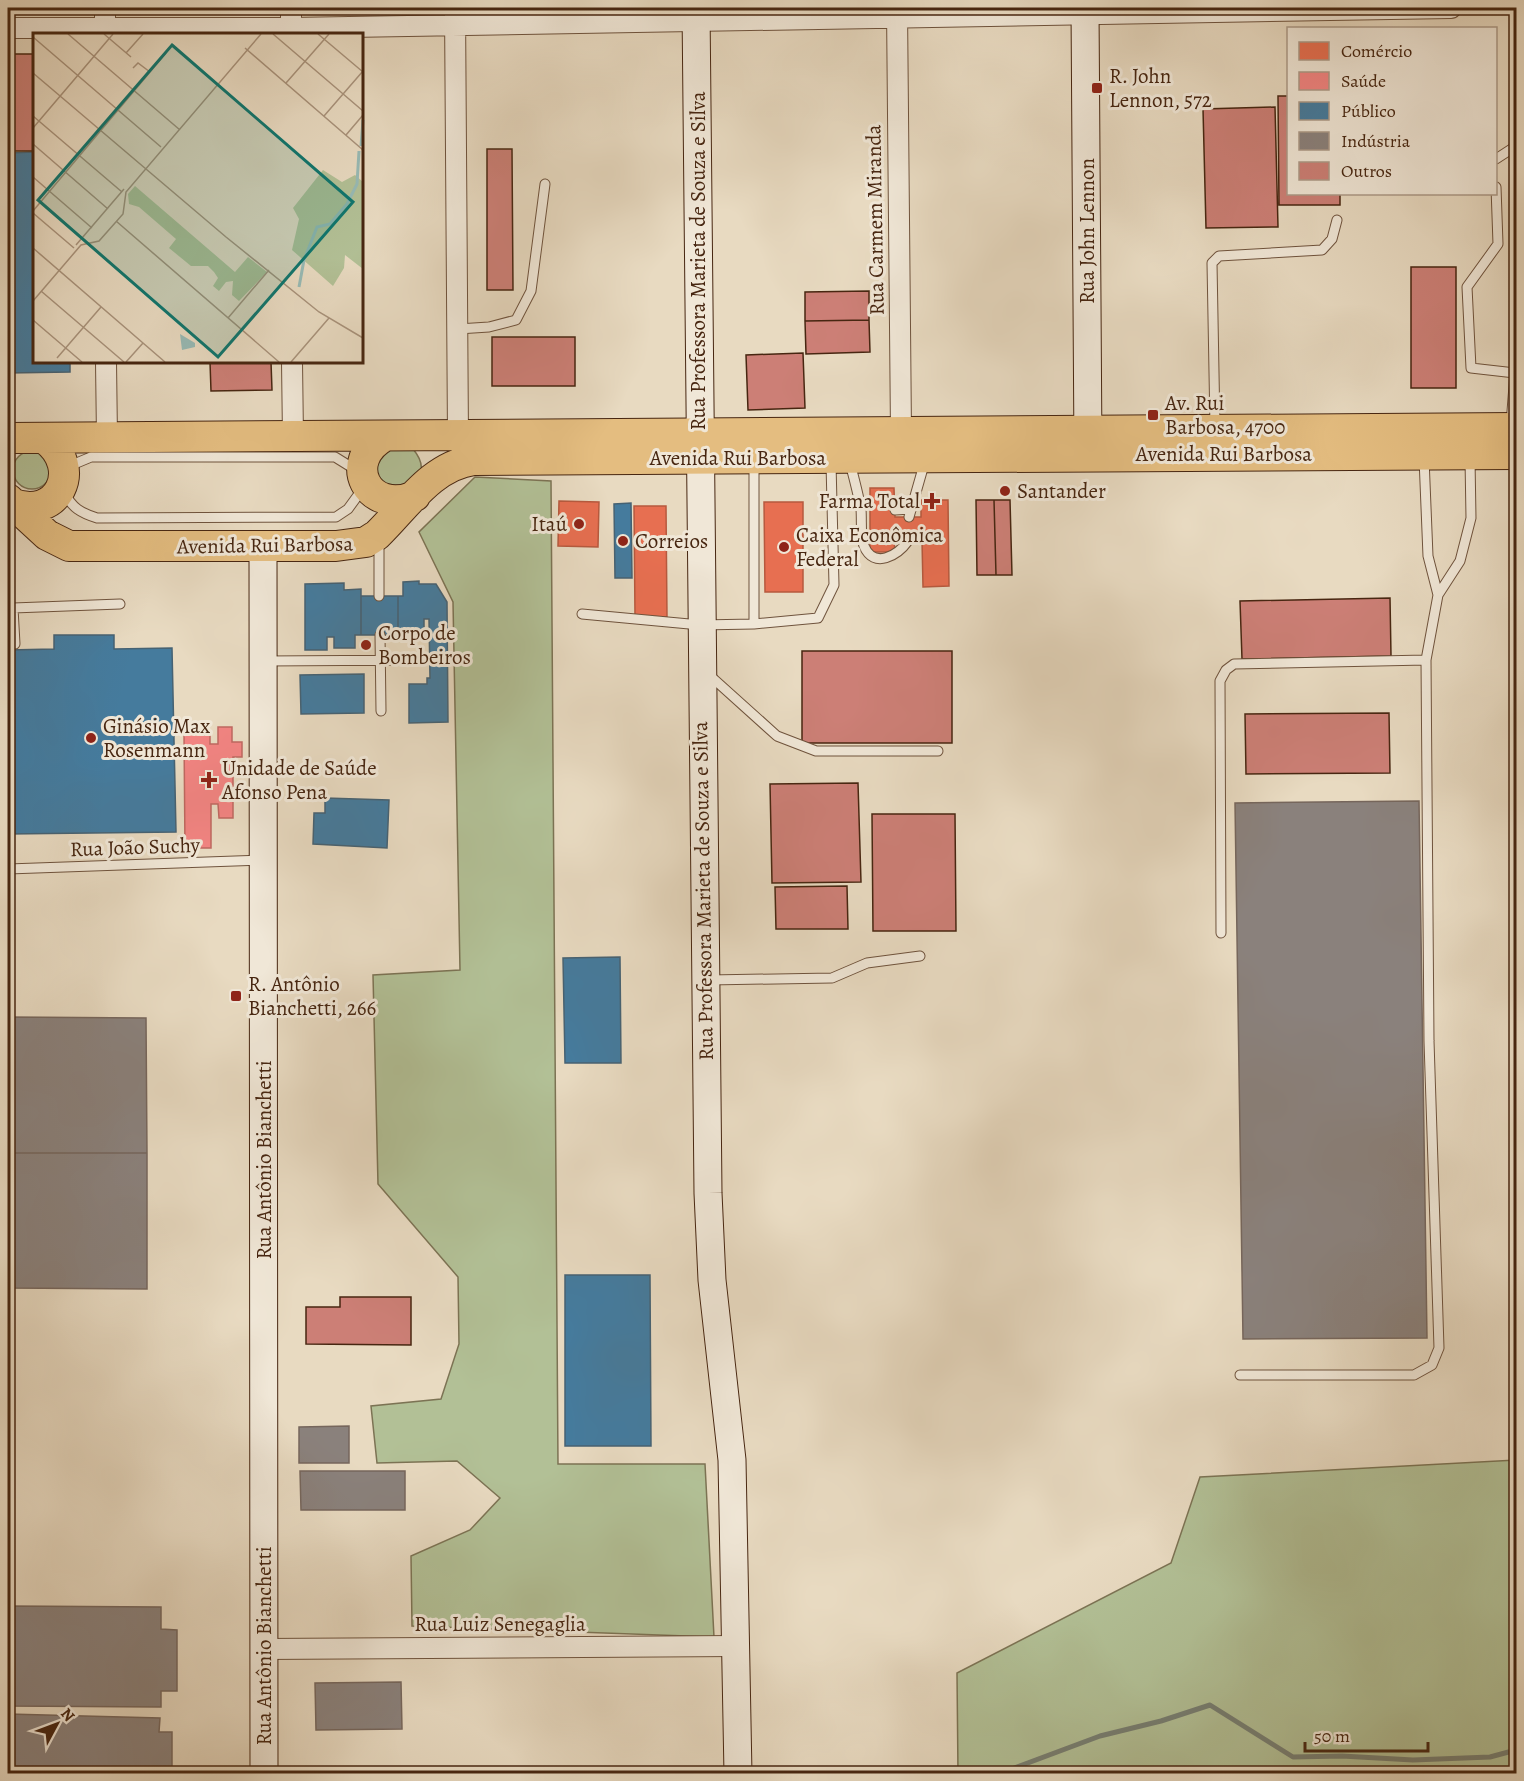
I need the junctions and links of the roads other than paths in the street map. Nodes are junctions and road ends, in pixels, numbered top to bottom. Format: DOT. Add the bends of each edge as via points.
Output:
graph roads {
  1 [pos="105,8"];
  2 [pos="291,8"];
  3 [pos="1451,8"];
  4 [pos="1265,9"];
  5 [pos="1085,11"];
  6 [pos="897,12"];
  7 [pos="696,14"];
  8 [pos="455,16"];
  9 [pos="8,28"];
  10 [pos="105,31"];
  11 [pos="291,31"];
  12 [pos="1516,146"];
  13 [pos="1497,158"];
  14 [pos="545,184"];
  15 [pos="1496,195"];
  16 [pos="1337,219"];
  17 [pos="458,329"];
  18 [pos="106,363"];
  19 [pos="292,363"];
  20 [pos="1516,374"];
  21 [pos="1215,430"];
  22 [pos="901,432"];
  23 [pos="393,436"];
  24 [pos="1515,436"];
  25 [pos="293,437"];
  26 [pos="458,437"];
  27 [pos="107,438"];
  28 [pos="19,439"];
  29 [pos="1088,443"];
  30 [pos="699,445"];
  31 [pos="1424,454"];
  32 [pos="1470,454"];
  33 [pos="753,457"];
  34 [pos="840,457"];
  35 [pos="926,457"];
  36 [pos="63,478"];
  37 [pos="364,480"];
  38 [pos="421,490"];
  39 [pos="9,501"];
  40 [pos="895,510"];
  41 [pos="378,534"];
  42 [pos="908,541"];
  43 [pos="263,546"];
  44 [pos="1438,595"];
  45 [pos="379,596"];
  46 [pos="120,604"];
  47 [pos="582,614"];
  48 [pos="754,624"];
  49 [pos="700,625"];
  50 [pos="380,635"];
  51 [pos="8,644"];
  52 [pos="380,660"];
  53 [pos="424,660"];
  54 [pos="1426,660"];
  55 [pos="263,662"];
  56 [pos="701,668"];
  57 [pos="381,711"];
  58 [pos="938,751"];
  59 [pos="264,860"];
  60 [pos="8,869"];
  61 [pos="1221,933"];
  62 [pos="920,956"];
  63 [pos="704,981"];
  64 [pos="1240,1375"];
  65 [pos="735,1646"];
  66 [pos="264,1649"];
  67 [pos="264,1773"];
  68 [pos="738,1773"];
  1 -- 10 [label="street"];
  2 -- 11 [label="street"];
  3 -- 4 [label="street"];
  4 -- 5 [label="street"];
  5 -- 6 [label="street"];
  5 -- 29 [label="street, Rua John Lennon"];
  6 -- 7 [label="street"];
  6 -- 22 [label="street, Rua Carmem Miranda"];
  7 -- 8 [label="street"];
  7 -- 30 [label="street, Rua Professora Marieta de Souza e Silva"];
  8 -- 11 [label="street"];
  8 -- 17 [label="street"];
  9 -- 10 [label="street"];
  10 -- 11 [label="street"];
  12 -- 13 [label="lane"];
  14 -- 17 [label="lane" via="531,291 516,320"];
  15 -- 20 [label="lane" via="1498,244 1467,287 1471,368"];
  16 -- 21 [label="lane" via="1332,239 1322,250 1219,256 1212,262"];
  17 -- 26 [label="street"];
  18 -- 27 [label="street"];
  19 -- 25 [label="street"];
  20 -- 24 [label="lane"];
  21 -- 24 [label="main road, Avenida Rui Barbosa"];
  21 -- 29 [label="main road, Avenida Rui Barbosa"];
  22 -- 29 [label="main road, Avenida Rui Barbosa"];
  22 -- 30 [label="main road, Avenida Rui Barbosa"];
  23 -- 25 [label="main road, Avenida Rui Barbosa"];
  23 -- 26 [label="main road, Avenida Rui Barbosa"];
  23 -- 37 [label="main road" via="374,442 366,452 362,464"];
  23 -- 38 [label="main road" via="416,442 426,454 429,468"];
  24 -- 32 [label="main road, Avenida Rui Barbosa"];
  25 -- 27 [label="main road, Avenida Rui Barbosa"];
  26 -- 30 [label="main road, Avenida Rui Barbosa"];
  27 -- 28 [label="main road, Avenida Rui Barbosa"];
  28 -- 36 [label="main road" via="62,456"];
  29 -- 31 [label="main road, Avenida Rui Barbosa"];
  29 -- 35 [label="main road, Avenida Rui Barbosa"];
  30 -- 33 [label="main road, Avenida Rui Barbosa"];
  30 -- 38 [label="main road, Avenida Rui Barbosa" via="474,460 440,471"];
  30 -- 49 [label="street, Rua Professora Marieta de Souza e Silva"];
  31 -- 32 [label="main road, Avenida Rui Barbosa"];
  31 -- 44 [label="lane" via="1428,556"];
  32 -- 44 [label="lane" via="1471,518 1460,561"];
  33 -- 34 [label="main road, Avenida Rui Barbosa"];
  33 -- 48 [label="lane"];
  34 -- 35 [label="main road, Avenida Rui Barbosa"];
  34 -- 42 [label="lane" via="865,510 863,545 869,554 892,558"];
  34 -- 48 [label="lane" via="834,585 818,618"];
  35 -- 40 [label="lane" via="910,513"];
  36 -- 37 [label="lane" via="91,457 335,457"];
  36 -- 37 [label="lane" via="69,503 81,513 97,518 336,518 358,498"];
  36 -- 39 [label="main road" via="48,502 40,506 20,507"];
  37 -- 38 [label="main road" via="374,495 387,501 402,502"];
  38 -- 41 [label="main road, Avenida Rui Barbosa"];
  39 -- 43 [label="main road, Avenida Rui Barbosa" via="47,535 69,546"];
  41 -- 43 [label="main road, Avenida Rui Barbosa" via="353,545"];
  41 -- 45 [label="lane"];
  43 -- 55 [label="street, Rua Antônio Bianchetti"];
  44 -- 54 [label="lane"];
  46 -- 51 [label="lane" via="14,608 15,644"];
  47 -- 49 [label="lane"];
  48 -- 49 [label="lane"];
  49 -- 56 [label="street, Rua Professora Marieta de Souza e Silva"];
  50 -- 52 [label="lane"];
  52 -- 53 [label="lane"];
  52 -- 55 [label="lane"];
  52 -- 57 [label="lane"];
  54 -- 61 [label="lane" via="1234,664 1226,670 1220,681"];
  54 -- 64 [label="lane" via="1429,1041 1439,1348 1432,1365 1414,1375"];
  55 -- 59 [label="street, Rua Antônio Bianchetti"];
  56 -- 58 [label="lane" via="777,736 816,751"];
  56 -- 63 [label="street, Rua Professora Marieta de Souza e Silva"];
  59 -- 60 [label="lane, Rua João Suchy"];
  59 -- 66 [label="street, Rua Antônio Bianchetti"];
  62 -- 63 [label="lane" via="867,963 832,978"];
  63 -- 65 [label="street, Rua Professora Marieta de Souza e Silva" via="710,1239 732,1460"];
  65 -- 66 [label="street, Rua Luiz Senegaglia"];
  65 -- 68 [label="street, Rua Professora Marieta de Souza e Silva"];
  66 -- 67 [label="street, Rua Antônio Bianchetti"];
}
